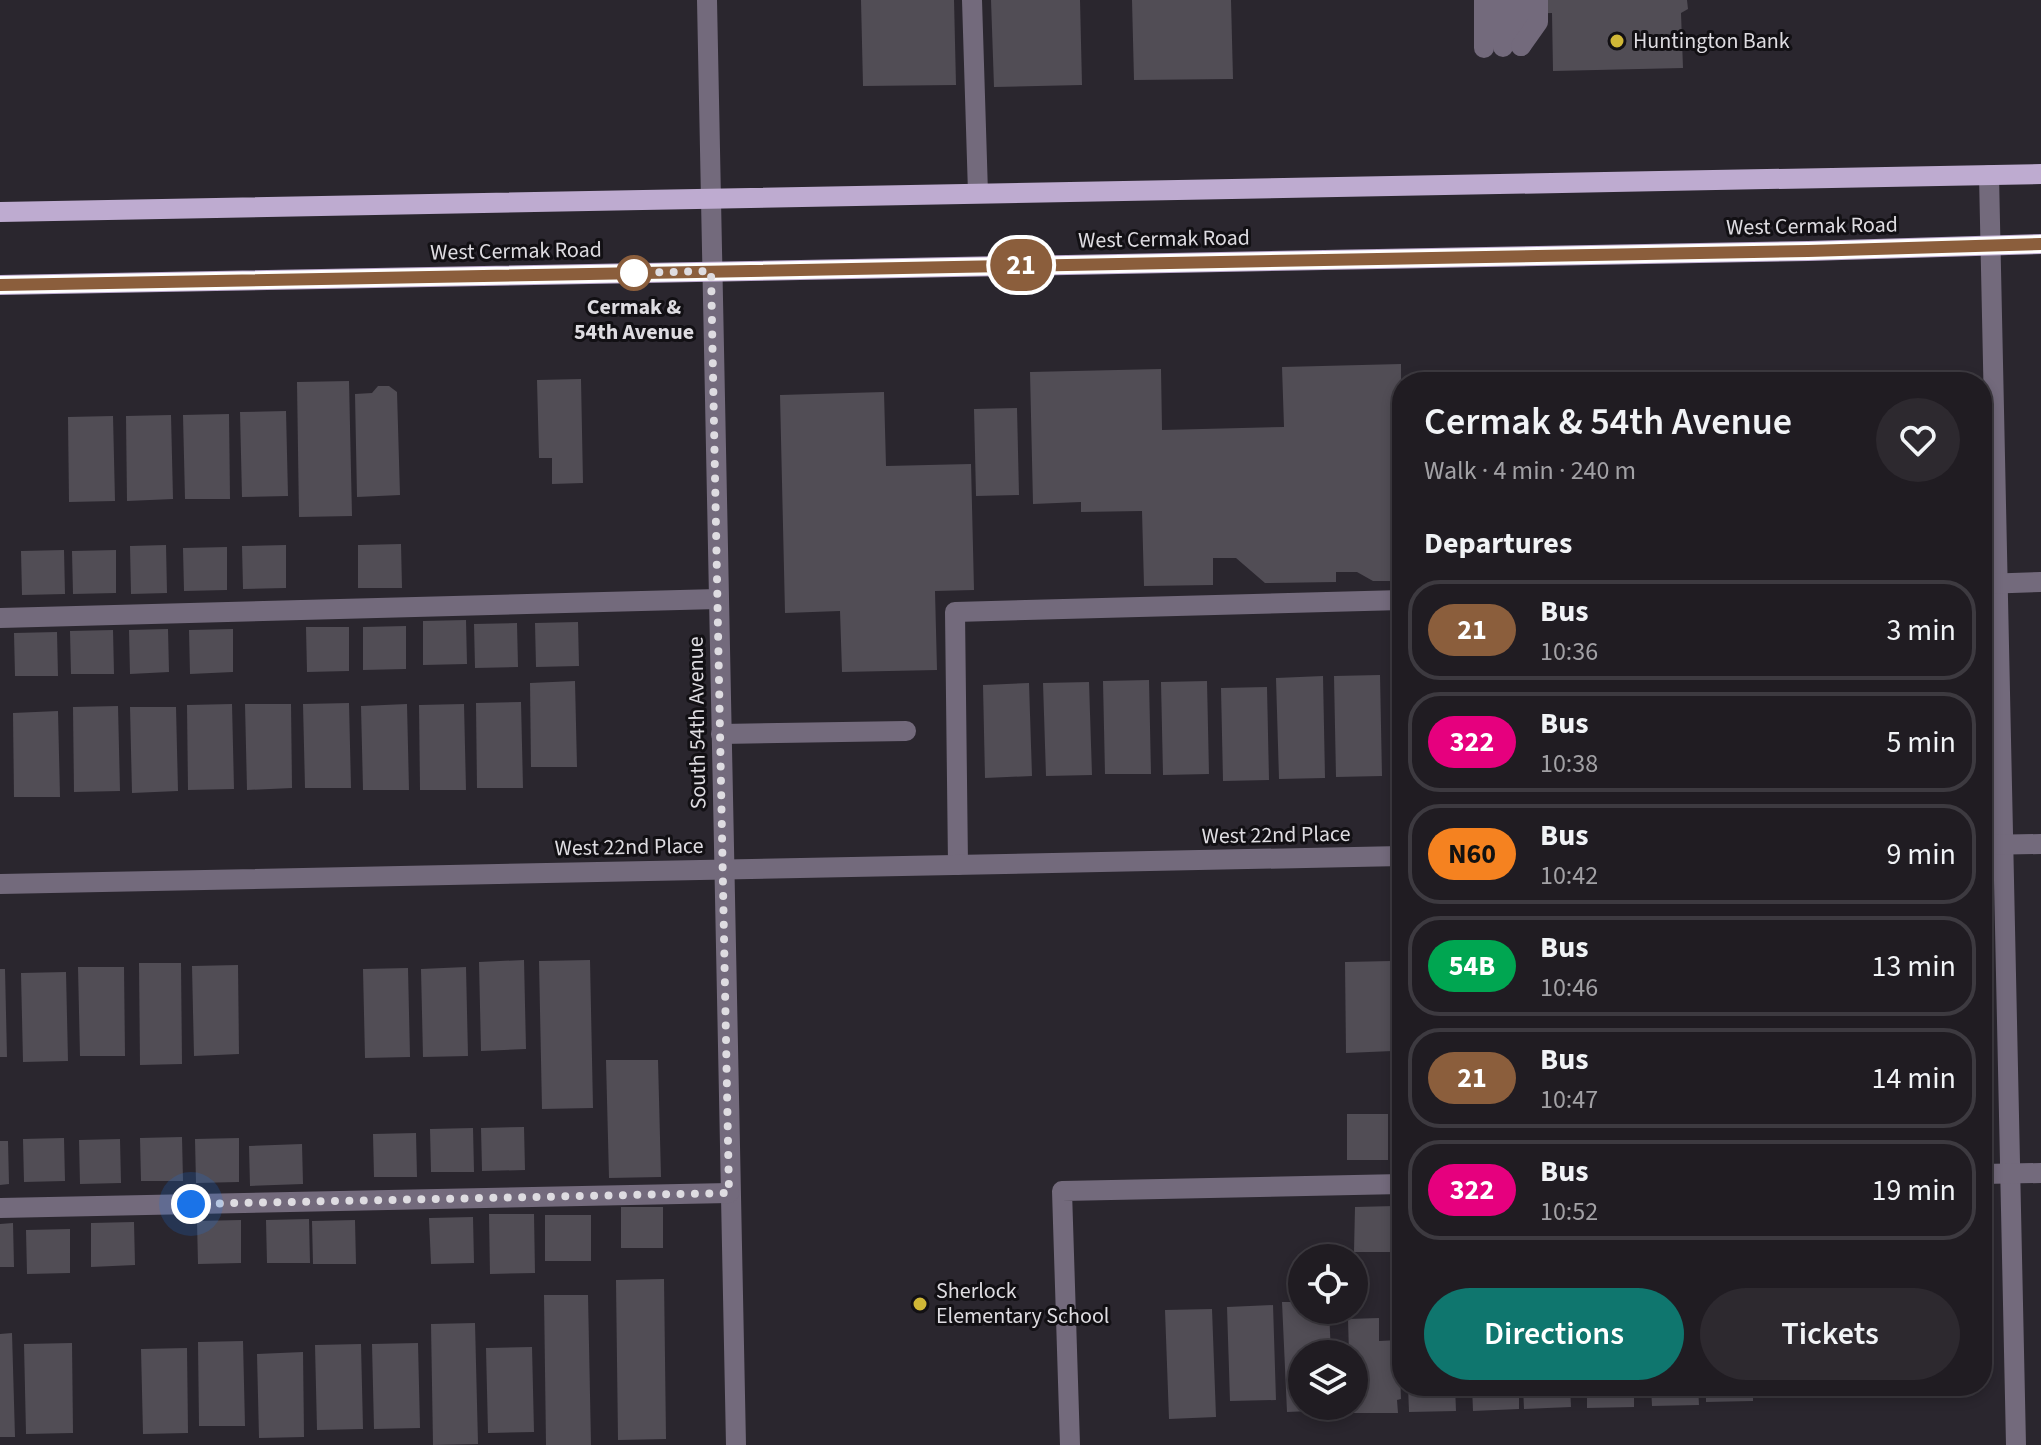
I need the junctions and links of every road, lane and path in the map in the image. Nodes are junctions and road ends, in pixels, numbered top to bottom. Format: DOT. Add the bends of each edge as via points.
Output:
graph roads {
  1 [pos="707,0"];
  2 [pos="972,0"];
  3 [pos="1484,0"];
  4 [pos="1503,0"];
  5 [pos="1521,0"];
  6 [pos="1538,0"];
  7 [pos="1503,47"];
  8 [pos="2041,174"];
  9 [pos="1989,175"];
  10 [pos="978,193"];
  11 [pos="711,199"];
  12 [pos="0,212"];
  13 [pos="2041,244"];
  14 [pos="1990,246"];
  15 [pos="711,271"];
  16 [pos="0,285"];
  17 [pos="1990,372"];
  18 [pos="2041,582"];
  19 [pos="1992,584"];
  20 [pos="718,599"];
  21 [pos="1392,600"];
  22 [pos="0,618"];
  23 [pos="1992,624"];
  24 [pos="906,731"];
  25 [pos="721,734"];
  26 [pos="2003,844"];
  27 [pos="2041,844"];
  28 [pos="1992,845"];
  29 [pos="1392,856"];
  30 [pos="958,865"];
  31 [pos="724,869"];
  32 [pos="0,884"];
  33 [pos="2010,1173"];
  34 [pos="2041,1173"];
  35 [pos="1992,1174"];
  36 [pos="1392,1184"];
  37 [pos="729,1193"];
  38 [pos="0,1208"];
  39 [pos="736,1445"];
  40 [pos="1070,1445"];
  41 [pos="2016,1445"];
  1 -- 11 [label="street, South 54th Avenue"];
  2 -- 10 [label="street"];
  3 -- 7 [label="street"];
  4 -- 7 [label="street"];
  5 -- 7 [label="street"];
  6 -- 7 [label="street" via="1538,22"];
  8 -- 9 [label="main road"];
  9 -- 10 [label="main road"];
  9 -- 14 [label="street"];
  10 -- 11 [label="main road"];
  11 -- 12 [label="main road"];
  11 -- 15 [label="street, South 54th Avenue"];
  13 -- 14 [label="main road, West Cermak Road"];
  14 -- 15 [label="main road, West Cermak Road"];
  14 -- 17 [label="street"];
  15 -- 16 [label="main road, West Cermak Road"];
  15 -- 20 [label="street, South 54th Avenue"];
  18 -- 19 [label="street"];
  20 -- 22 [label="street"];
  20 -- 25 [label="street, South 54th Avenue"];
  21 -- 30 [label="street" via="955,612"];
  23 -- 26 [label="street"];
  24 -- 25 [label="street"];
  25 -- 31 [label="street, South 54th Avenue"];
  26 -- 27 [label="street"];
  26 -- 28 [label="street"];
  26 -- 33 [label="street"];
  29 -- 30 [label="street, West 22nd Place"];
  30 -- 31 [label="street, West 22nd Place"];
  31 -- 32 [label="street, West 22nd Place"];
  31 -- 37 [label="street, South 54th Avenue"];
  33 -- 34 [label="street"];
  33 -- 35 [label="street"];
  33 -- 41 [label="street"];
  36 -- 40 [label="street" via="1062,1191"];
  37 -- 38 [label="street"];
  37 -- 39 [label="street, South 54th Avenue"];
}
